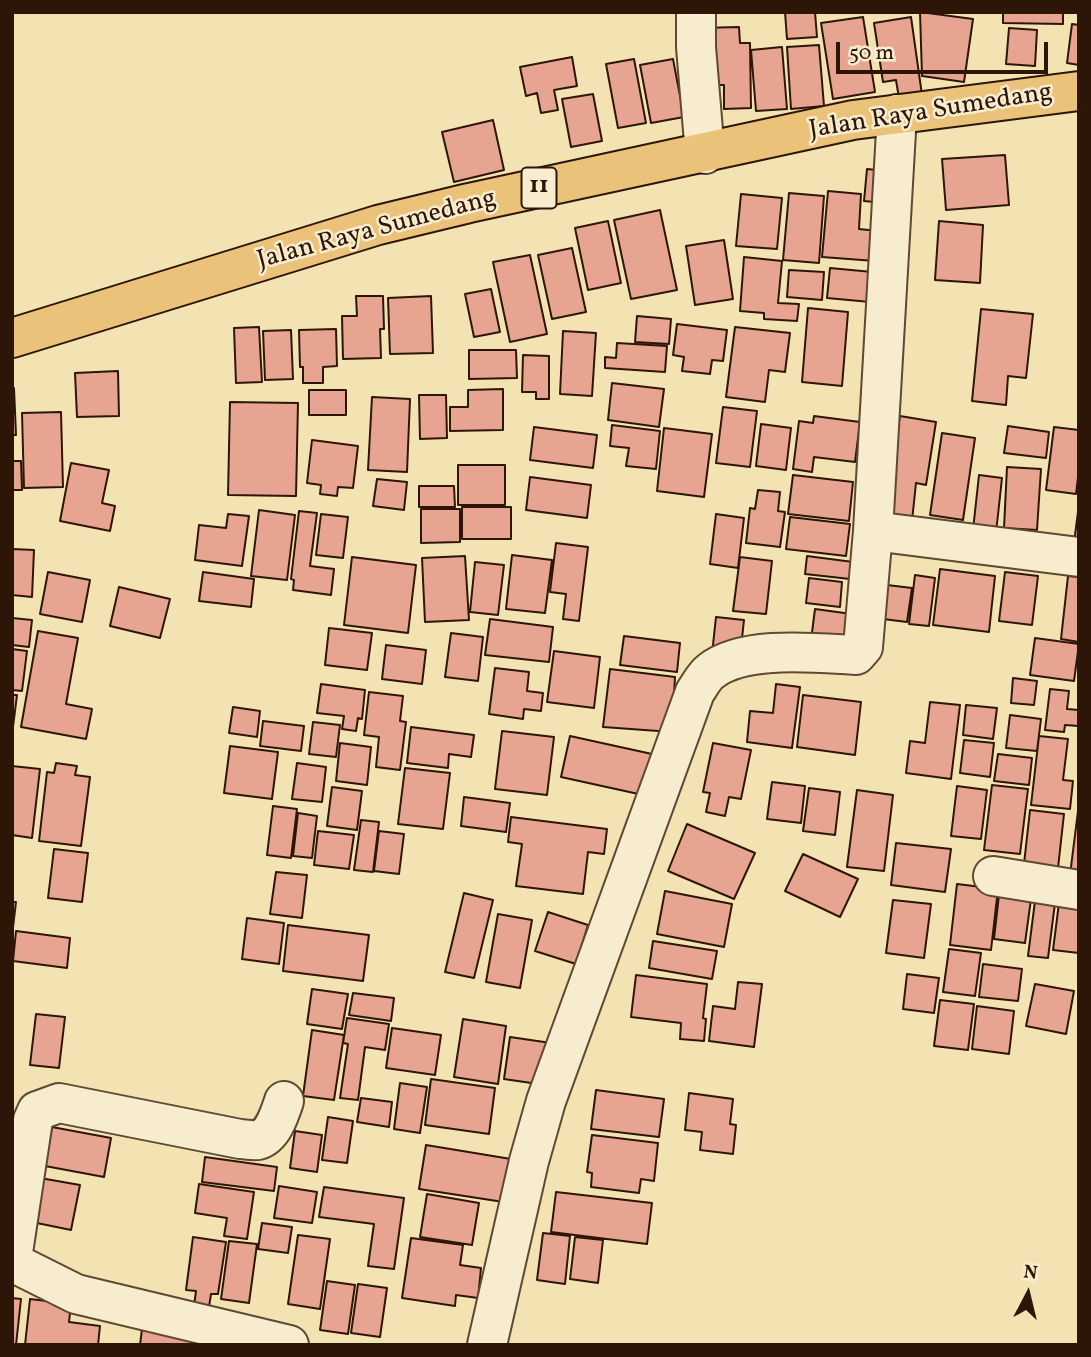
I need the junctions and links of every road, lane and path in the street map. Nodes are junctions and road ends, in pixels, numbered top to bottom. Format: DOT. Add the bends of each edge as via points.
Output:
graph roads {
  1 [pos="696,12"];
  2 [pos="1079,91"];
  3 [pos="897,114"];
  4 [pos="705,154"];
  5 [pos="12,338"];
  6 [pos="873,531"];
  7 [pos="1079,556"];
  8 [pos="992,876"];
  9 [pos="1079,890"];
  10 [pos="284,1101"];
  11 [pos="12,1260"];
  12 [pos="289,1345"];
  13 [pos="487,1345"];
  1 -- 4 [label="street"];
  2 -- 3 [label="highway, Jalan Raya Sumedang / 11"];
  3 -- 4 [label="highway, Jalan Raya Sumedang / 11"];
  3 -- 6 [label="street"];
  4 -- 5 [label="highway, Jalan Raya Sumedang / 11" via="379,225"];
  6 -- 7 [label="street"];
  6 -- 13 [label="street" via="866,636 856,655 781,652 729,661 708,673 695,692 545,1101"];
  8 -- 9 [label="street"];
  10 -- 11 [label="street" via="277,1121 259,1140 59,1103 37,1111"];
  11 -- 12 [label="street" via="76,1294"];
}
